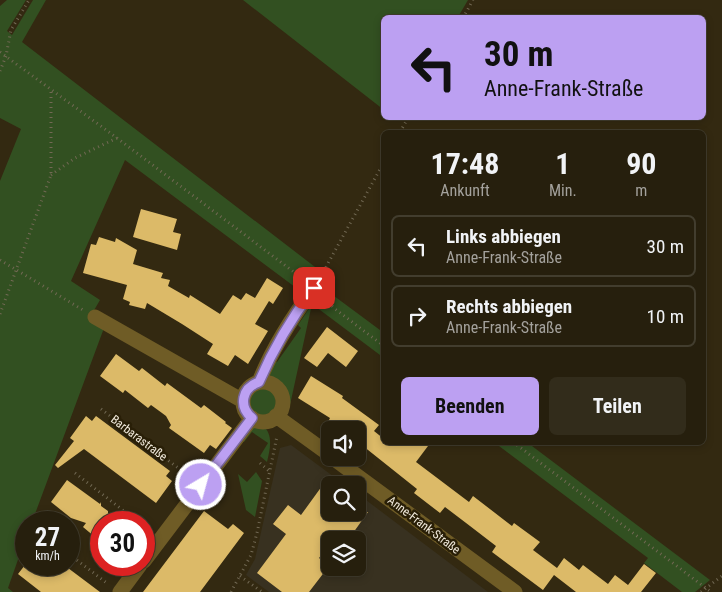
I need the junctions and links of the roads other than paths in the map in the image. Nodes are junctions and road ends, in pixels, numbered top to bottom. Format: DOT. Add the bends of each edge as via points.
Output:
graph roads {
  1 [pos="314,288"];
  2 [pos="94,317"];
  3 [pos="259,382"];
  4 [pos="243,401"];
  5 [pos="252,418"];
  6 [pos="279,418"];
  7 [pos="321,448"];
  8 [pos="345,466"];
  9 [pos="155,546"];
  10 [pos="129,576"];
  11 [pos="115,589"];
  12 [pos="515,592"];
  1 -- 3 [label="street"];
  2 -- 4 [label="street"];
  3 -- 4 [label="street" via="248,389"];
  3 -- 6 [label="street" via="271,384 280,392"];
  4 -- 5 [label="street" via="245,411"];
  5 -- 6 [label="street" via="264,421"];
  5 -- 9 [label="street"];
  6 -- 7 [label="street, Anne-Frank-Straße"];
  8 -- 12 [label="street, Anne-Frank-Straße"];
  10 -- 11 [label="street"];
}
